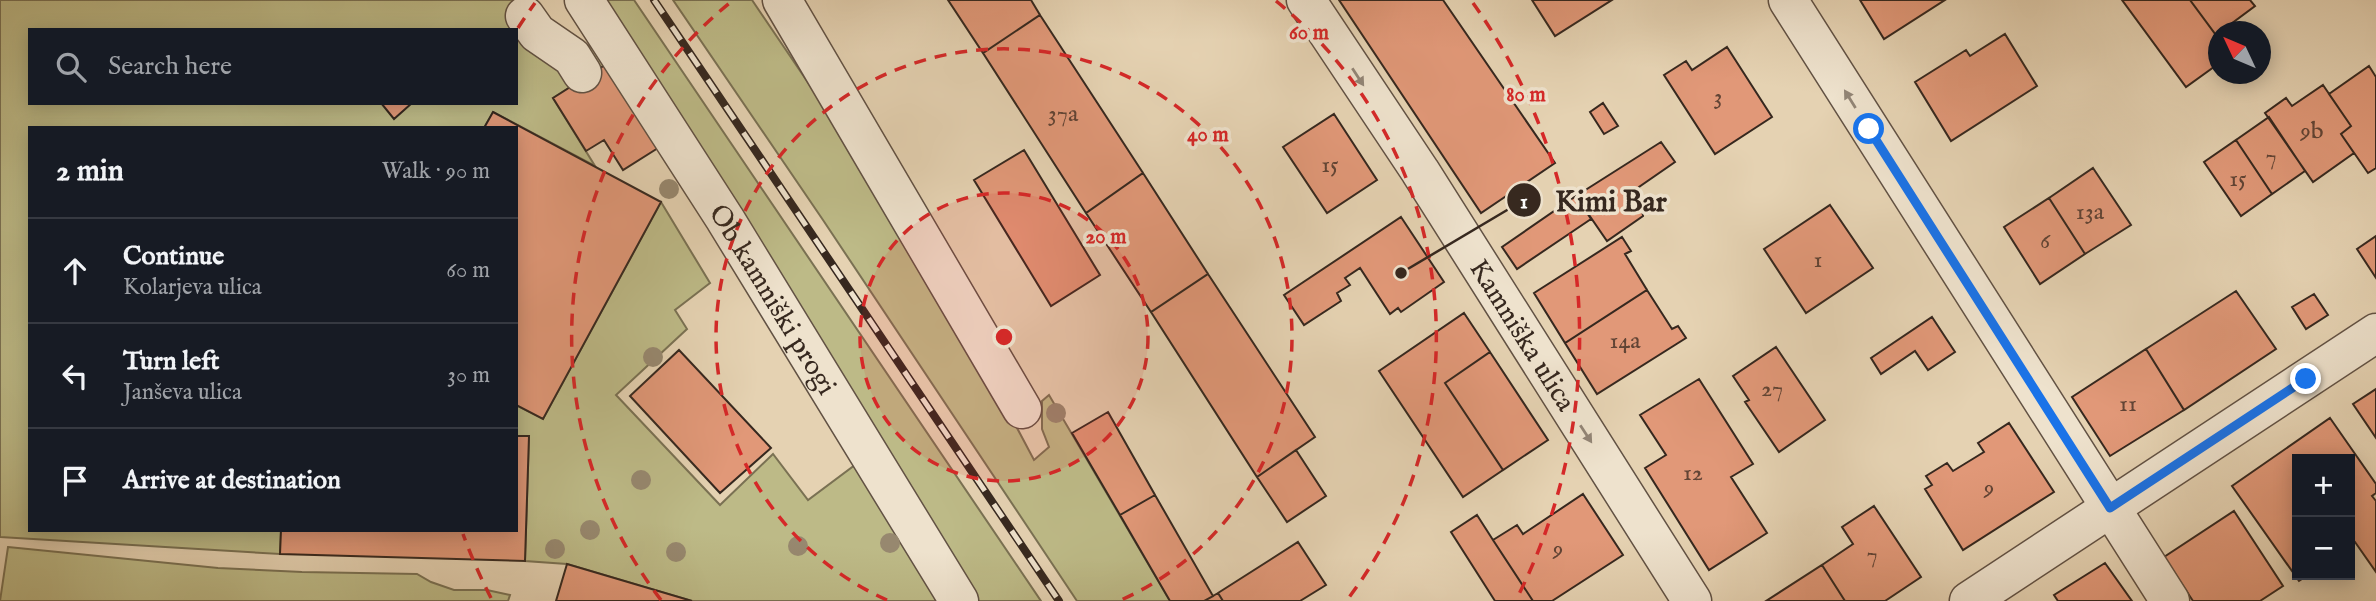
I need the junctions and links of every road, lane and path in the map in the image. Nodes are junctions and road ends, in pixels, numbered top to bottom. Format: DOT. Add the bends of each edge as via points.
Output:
graph roads {
  1 [pos="584,0"];
  2 [pos="782,0"];
  3 [pos="1306,0"];
  4 [pos="1788,0"];
  5 [pos="528,15"];
  6 [pos="582,73"];
  7 [pos="2376,333"];
  8 [pos="1022,409"];
  9 [pos="2110,508"];
  10 [pos="959,601"];
  11 [pos="1692,601"];
  12 [pos="1969,601"];
  13 [pos="2170,601"];
  1 -- 10 [label="street, Ob kamniški progi" via="725,219"];
  2 -- 8 [label="street"];
  3 -- 11 [label="street, Kamniška ulica, one-way"];
  9 -- 4 [label="street, one-way"];
  5 -- 6 [label="street" via="537,33 572,57"];
  7 -- 9 [label="street"];
  9 -- 12 [label="street"];
  9 -- 13 [label="street"];
}
